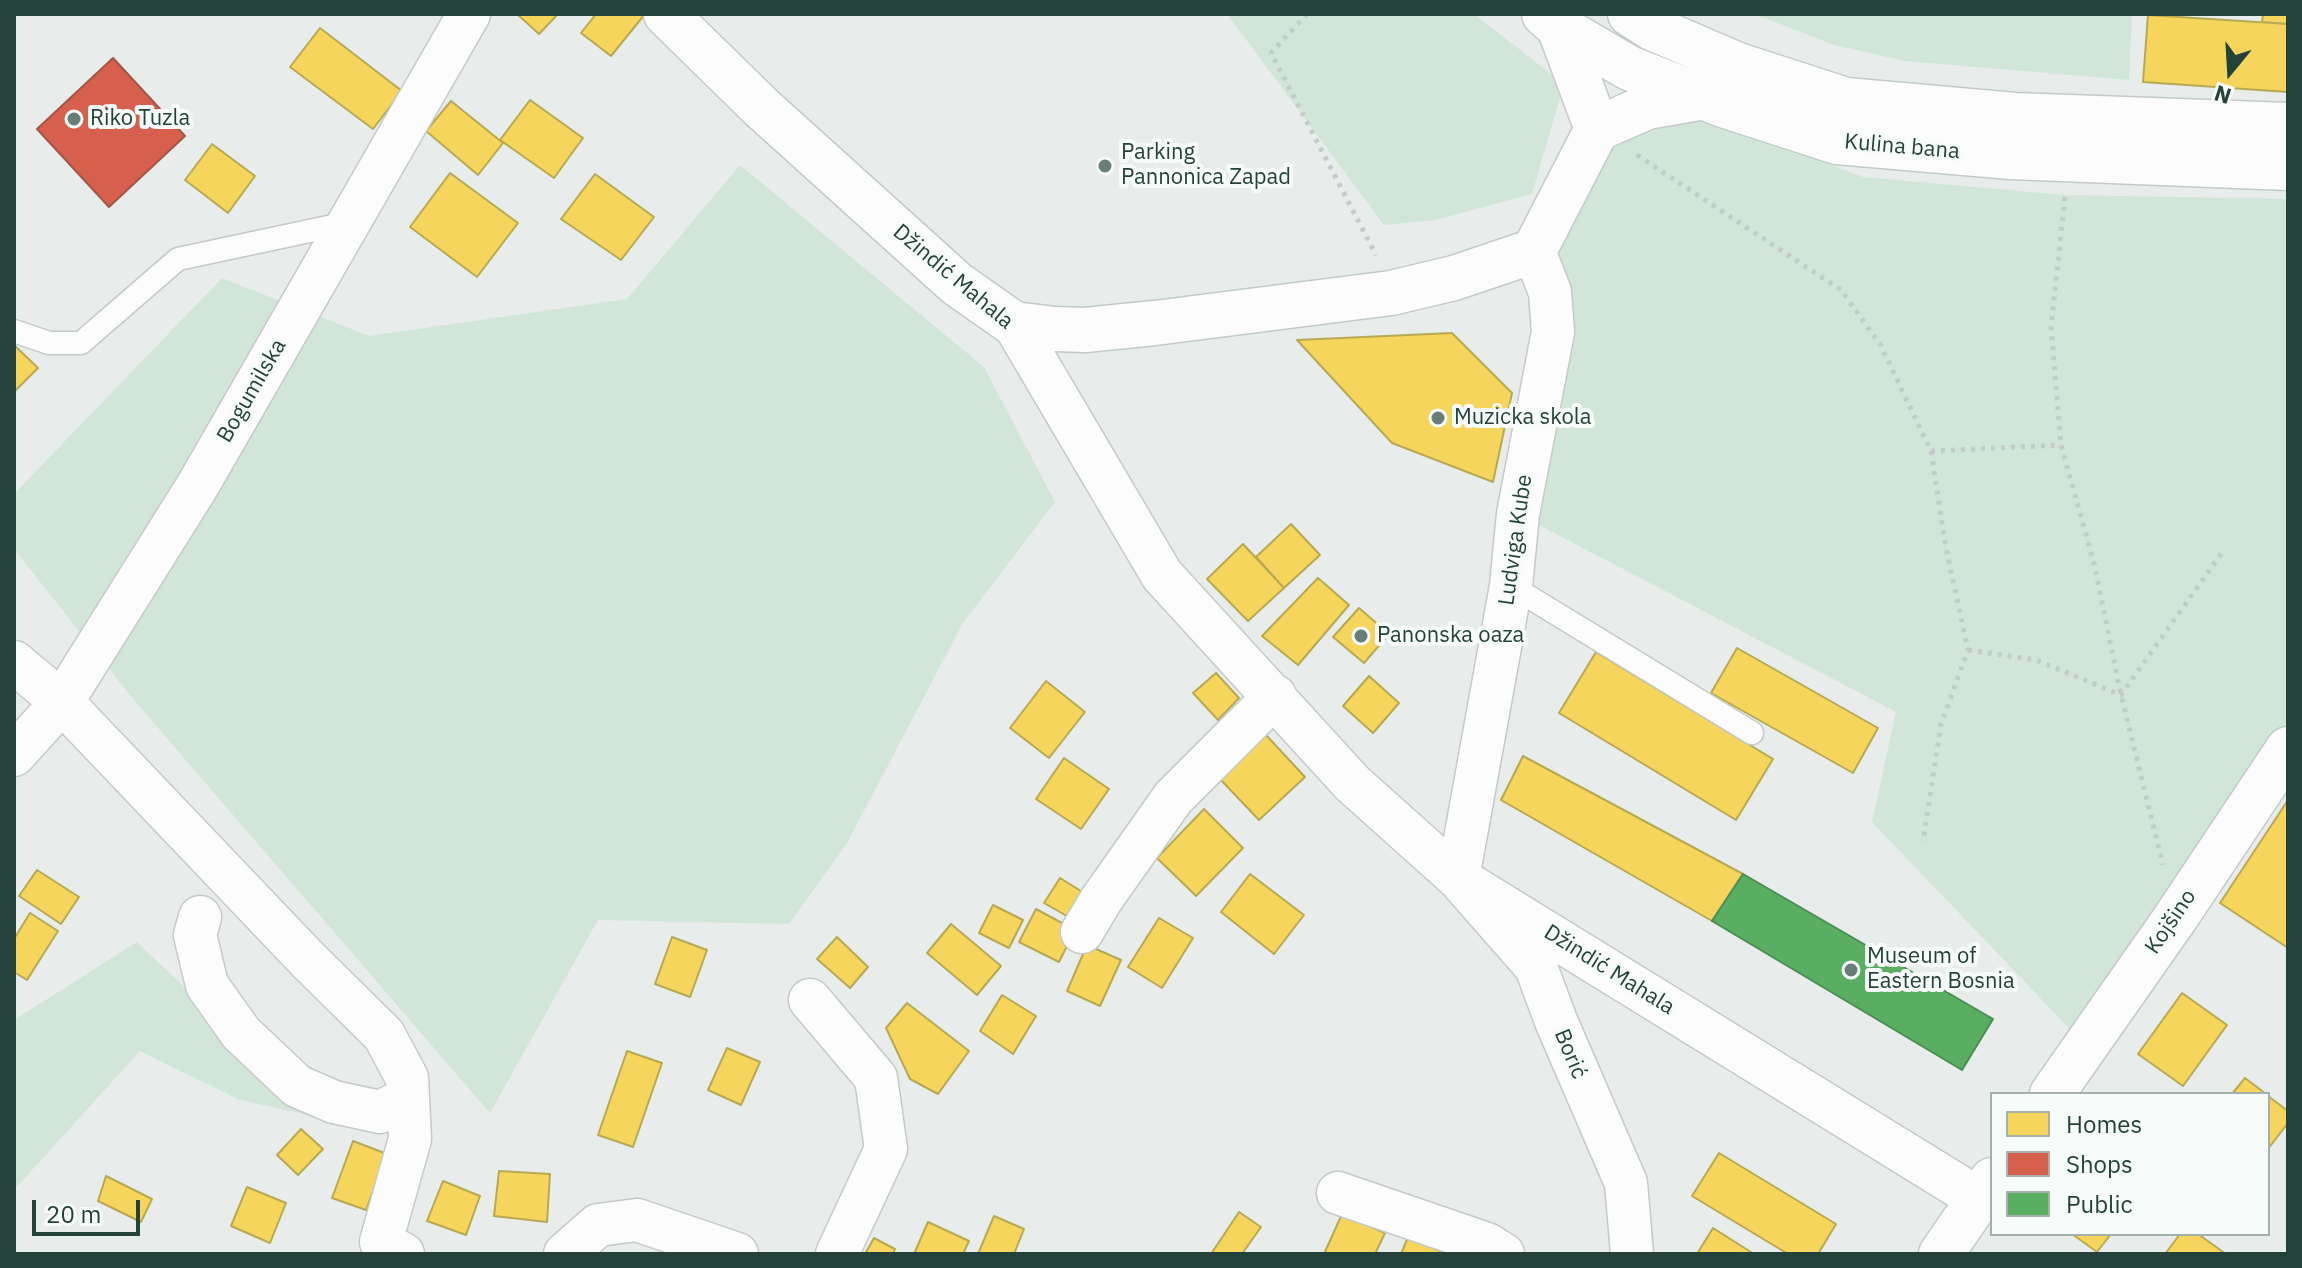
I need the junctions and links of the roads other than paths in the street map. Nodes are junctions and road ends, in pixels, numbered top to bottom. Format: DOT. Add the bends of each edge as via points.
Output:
graph roads {
  1 [pos="469,14"];
  2 [pos="666,14"];
  3 [pos="1630,14"];
  4 [pos="1551,20"];
  5 [pos="1664,26"];
  6 [pos="1704,97"];
  7 [pos="2288,125"];
  8 [pos="1597,129"];
  9 [pos="2288,168"];
  10 [pos="347,223"];
  11 [pos="1534,251"];
  12 [pos="1014,324"];
  13 [pos="14,331"];
  14 [pos="1511,586"];
  15 [pos="14,662"];
  16 [pos="1275,696"];
  17 [pos="62,702"];
  18 [pos="1752,733"];
  19 [pos="2288,749"];
  20 [pos="14,755"];
  21 [pos="1458,878"];
  22 [pos="200,917"];
  23 [pos="1082,932"];
  24 [pos="810,1000"];
  25 [pos="2053,1092"];
  26 [pos="408,1098"];
  27 [pos="1985,1190"];
  28 [pos="1338,1193"];
  29 [pos="403,1254"];
  30 [pos="565,1254"];
  31 [pos="737,1254"];
  32 [pos="837,1254"];
  33 [pos="1503,1254"];
  34 [pos="1632,1254"];
  35 [pos="1941,1254"];
  1 -- 10 [label="street, Bogumilska"];
  2 -- 12 [label="street, Džindić Mahala" via="957,284"];
  3 -- 5 [label="street, Kulina bana" via="1652,28"];
  4 -- 6 [label="street, Kulina bana" via="1629,68"];
  4 -- 8 [label="street"];
  5 -- 7 [label="street, Kulina bana" via="1738,65 1846,100 2015,115"];
  6 -- 8 [label="street" via="1647,107"];
  6 -- 9 [label="street, Kulina bana" via="1837,142 2011,157"];
  8 -- 11 [label="street"];
  10 -- 13 [label="lane" via="178,259 81,343 49,343"];
  10 -- 17 [label="street, Bogumilska" via="198,485"];
  11 -- 12 [label="street" via="1391,293 1085,330"];
  11 -- 14 [label="street, Ludviga Kube" via="1550,292 1553,332 1518,514"];
  12 -- 16 [label="street, Džindić Mahala" via="1162,575"];
  14 -- 18 [label="lane"];
  14 -- 21 [label="street, Ludviga Kube"];
  15 -- 17 [label="street"];
  16 -- 21 [label="street, Džindić Mahala" via="1352,783"];
  16 -- 23 [label="street" via="1173,798"];
  17 -- 20 [label="street, Bogumilska"];
  17 -- 26 [label="street" via="384,1035 407,1078"];
  19 -- 25 [label="street, Kojšino"];
  21 -- 27 [label="street, Džindić Mahala"];
  21 -- 34 [label="street, Borić" via="1536,967 1626,1183"];
  22 -- 26 [label="street" via="195,935 207,985 241,1033 297,1086 334,1102 380,1112"];
  24 -- 32 [label="street" via="876,1078 886,1149"];
  26 -- 29 [label="street" via="410,1139 381,1242"];
  27 -- 35 [label="street"];
  28 -- 33 [label="street"];
  30 -- 31 [label="street" via="598,1225 637,1220"];
}
